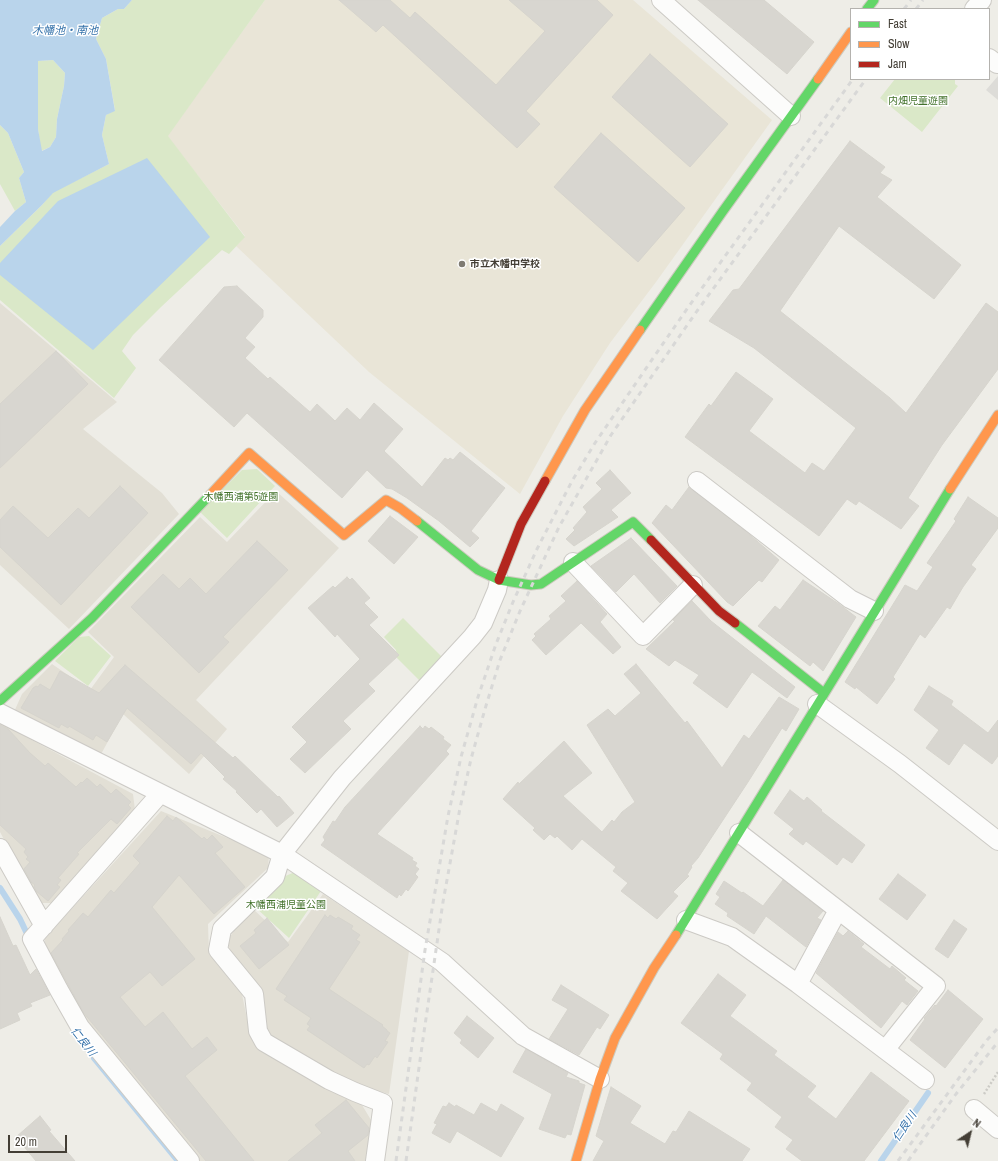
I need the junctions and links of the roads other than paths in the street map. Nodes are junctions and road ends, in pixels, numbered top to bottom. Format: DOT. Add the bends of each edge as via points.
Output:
graph roads {
  1 [pos="661,0"];
  2 [pos="982,0"];
  3 [pos="975,8"];
  4 [pos="850,33"];
  5 [pos="791,116"];
  6 [pos="998,415"];
  7 [pos="697,480"];
  8 [pos="573,562"];
  9 [pos="499,580"];
  10 [pos="693,585"];
  11 [pos="874,611"];
  12 [pos="821,699"];
  13 [pos="0,701"];
  14 [pos="0,713"];
  15 [pos="160,794"];
  16 [pos="739,833"];
  17 [pos="998,841"];
  18 [pos="0,848"];
  19 [pos="282,854"];
  20 [pos="838,910"];
  21 [pos="686,920"];
  22 [pos="44,926"];
  23 [pos="798,984"];
  24 [pos="885,1050"];
  25 [pos="600,1079"];
  26 [pos="925,1080"];
  27 [pos="974,1109"];
  28 [pos="998,1129"];
  29 [pos="190,1161"];
  30 [pos="374,1161"];
  31 [pos="576,1161"];
  1 -- 5 [label="street"];
  2 -- 3 [label="street"];
  4 -- 5 [label="street"];
  5 -- 9 [label="street" via="585,410 521,524"];
  6 -- 11 [label="street"];
  7 -- 11 [label="street" via="850,600"];
  8 -- 9 [label="street" via="541,584"];
  8 -- 10 [label="street" via="633,522"];
  8 -- 10 [label="street" via="643,636"];
  9 -- 13 [label="street" via="478,570 431,531 386,500 344,535 249,453 92,618"];
  9 -- 19 [label="street" via="483,623 472,637 342,778"];
  10 -- 12 [label="street" via="718,611"];
  11 -- 12 [label="street"];
  12 -- 16 [label="street"];
  12 -- 17 [label="street"];
  14 -- 15 [label="street"];
  15 -- 19 [label="street"];
  15 -- 22 [label="street"];
  16 -- 20 [label="street"];
  16 -- 21 [label="street"];
  18 -- 22 [label="street"];
  19 -- 25 [label="street" via="442,962 523,1036"];
  19 -- 30 [label="street" via="275,877 222,929 218,950 254,994 258,1031 264,1042 329,1080 383,1103"];
  20 -- 23 [label="street"];
  20 -- 24 [label="street" via="936,986"];
  21 -- 23 [label="street" via="732,937"];
  21 -- 25 [label="street" via="654,968 616,1038"];
  22 -- 29 [label="street" via="32,939 80,1027"];
  23 -- 24 [label="street"];
  24 -- 26 [label="street"];
  25 -- 31 [label="street"];
  27 -- 28 [label="street"];
}
